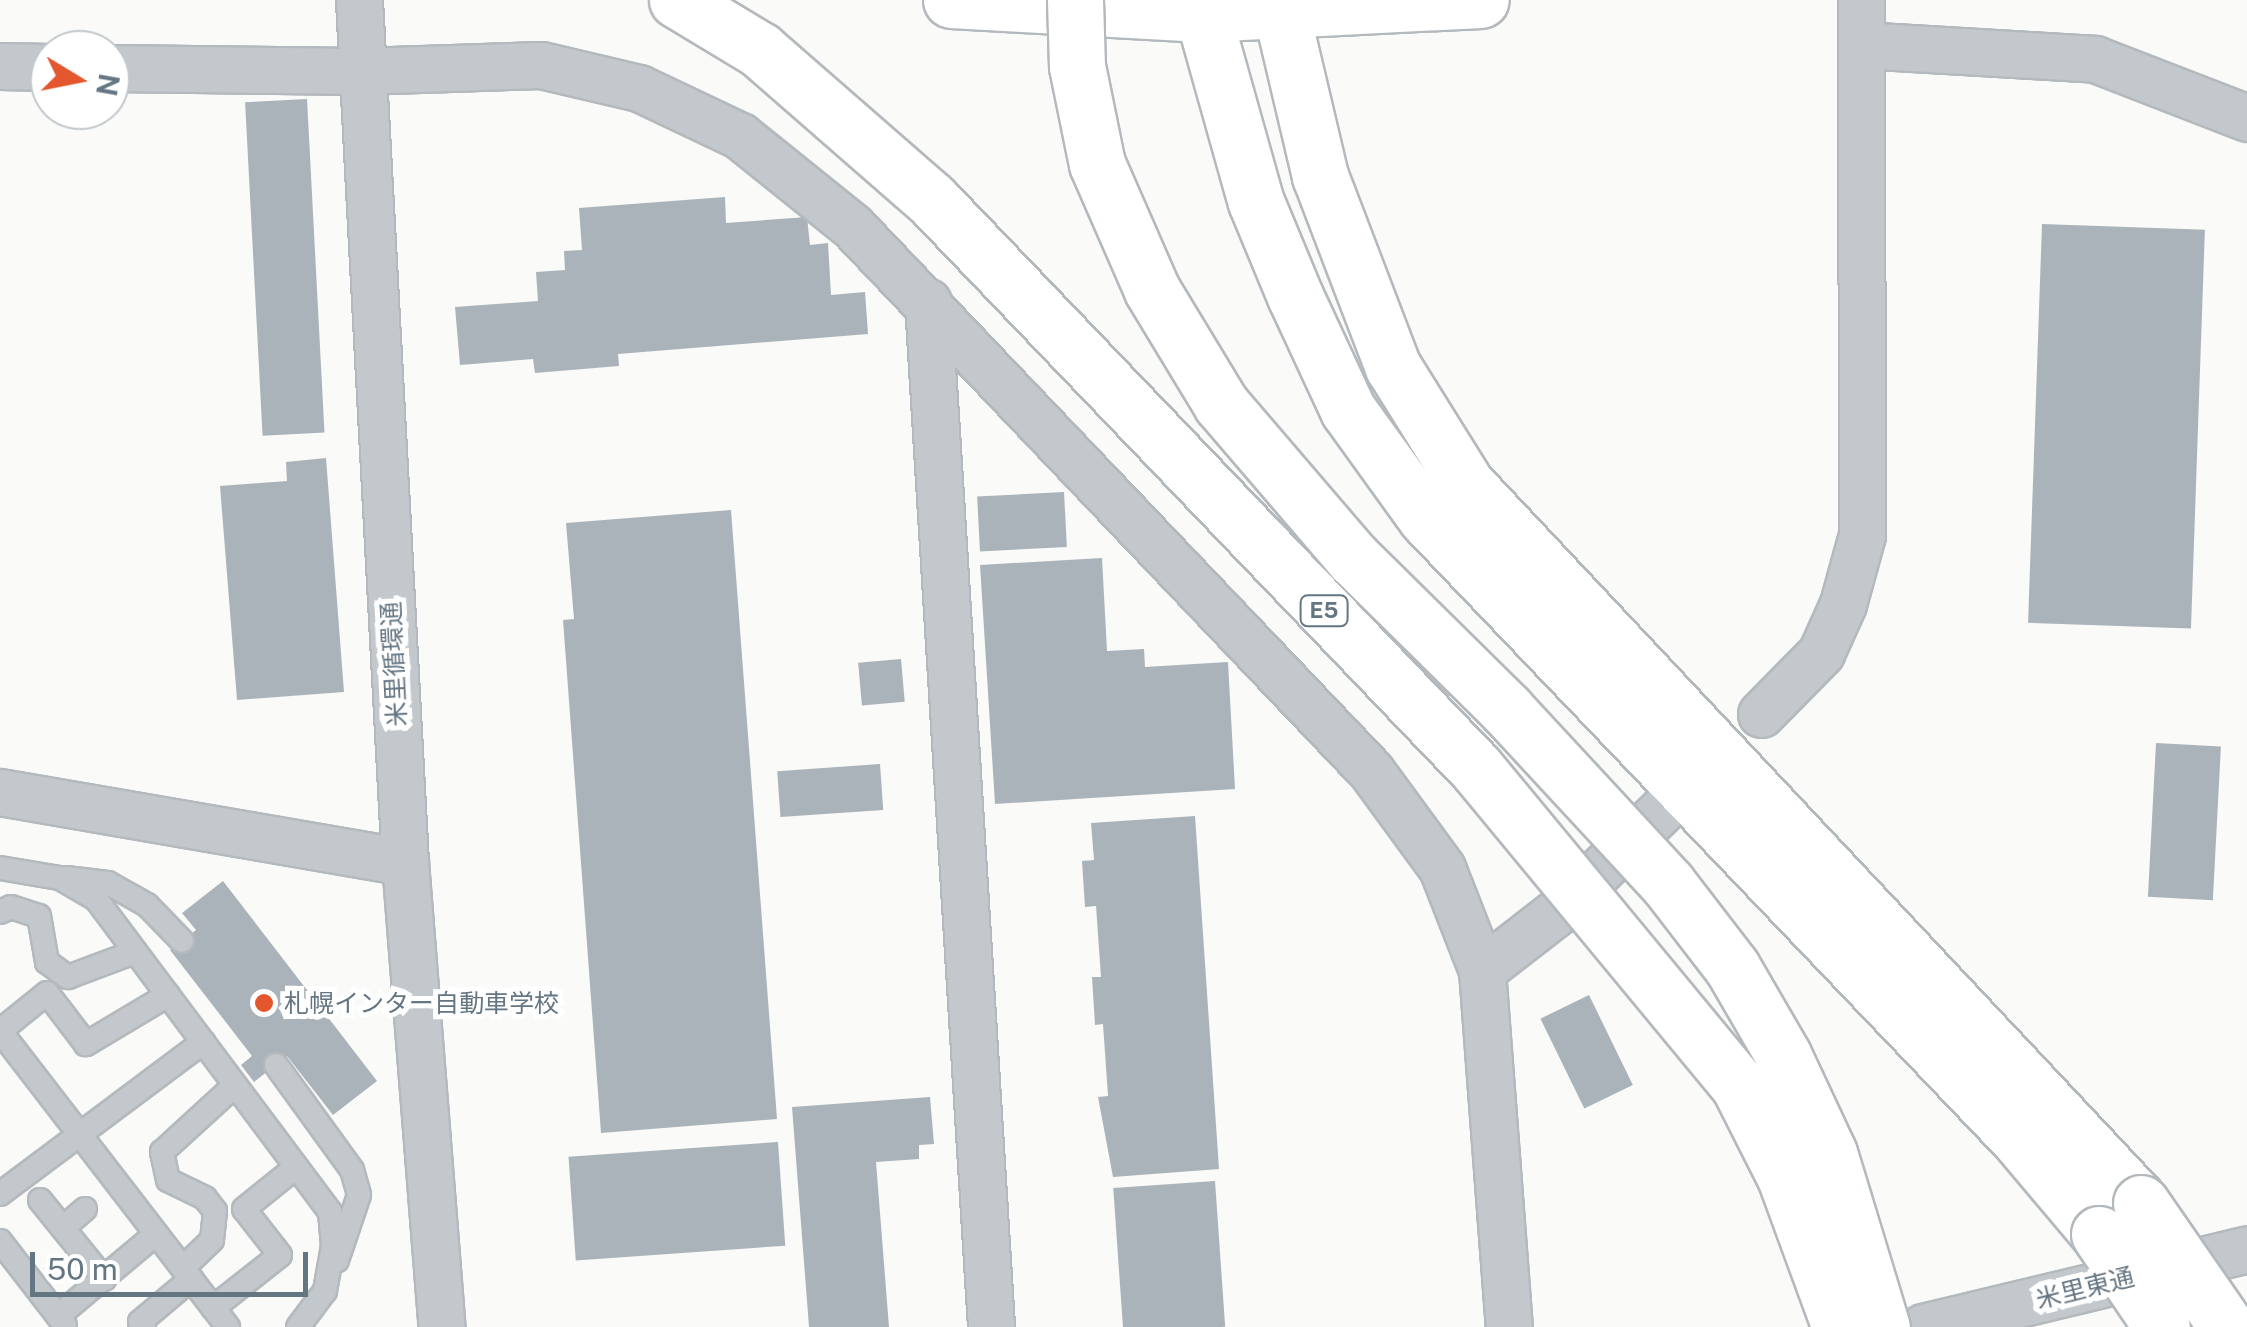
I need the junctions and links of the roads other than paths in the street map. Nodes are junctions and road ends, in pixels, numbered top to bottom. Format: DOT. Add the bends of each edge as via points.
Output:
graph roads {
  1 [pos="358,0"];
  2 [pos="677,0"];
  3 [pos="951,0"];
  4 [pos="1074,0"];
  5 [pos="1481,0"];
  6 [pos="1861,0"];
  7 [pos="1281,11"];
  8 [pos="1203,14"];
  9 [pos="1862,45"];
  10 [pos="0,66"];
  11 [pos="30,67"];
  12 [pos="130,68"];
  13 [pos="360,72"];
  14 [pos="2247,118"];
  15 [pos="928,302"];
  16 [pos="1761,714"];
  17 [pos="0,792"];
  18 [pos="1664,808"];
  19 [pos="405,862"];
  20 [pos="0,868"];
  21 [pos="60,878"];
  22 [pos="0,912"];
  23 [pos="182,941"];
  24 [pos="135,952"];
  25 [pos="1482,970"];
  26 [pos="168,995"];
  27 [pos="203,1042"];
  28 [pos="9,1063"];
  29 [pos="276,1065"];
  30 [pos="234,1086"];
  31 [pos="80,1134"];
  32 [pos="295,1168"];
  33 [pos="0,1194"];
  34 [pos="40,1200"];
  35 [pos="85,1209"];
  36 [pos="2120,1219"];
  37 [pos="63,1228"];
  38 [pos="156,1234"];
  39 [pos="0,1241"];
  40 [pos="2247,1249"];
  41 [pos="187,1273"];
  42 [pos="104,1278"];
  43 [pos="325,1291"];
  44 [pos="2247,1298"];
  45 [pos="213,1308"];
  46 [pos="62,1322"];
  47 [pos="144,1327"];
  48 [pos="228,1327"];
  49 [pos="298,1327"];
  50 [pos="442,1327"];
  51 [pos="991,1327"];
  52 [pos="1509,1327"];
  53 [pos="1840,1327"];
  54 [pos="1882,1327"];
  55 [pos="1923,1327"];
  56 [pos="2132,1327"];
  57 [pos="2162,1327"];
  58 [pos="2227,1327"];
  1 -- 13 [label="street, 米里循環通"];
  2 -- 53 [label="highway, E5, bridge" via="760,50 932,200 1476,768 1738,1086 1785,1177"];
  3 -- 8 [label="highway"];
  4 -- 54 [label="highway, bridge" via="1077,66 1097,164 1152,290 1221,404 1354,559 1506,709 1668,884 1732,967 1829,1154"];
  5 -- 7 [label="highway"];
  6 -- 9 [label="street"];
  7 -- 8 [label="highway"];
  7 -- 36 [label="highway" via="1320,176 1393,368 1466,484"];
  8 -- 36 [label="highway" via="1256,202 1295,296 1348,410 1415,502 2019,1140"];
  9 -- 14 [label="street" via="2095,59"];
  9 -- 16 [label="street" via="1862,535 1844,604 1820,653"];
  10 -- 11 [label="street"];
  12 -- 13 [label="street"];
  13 -- 15 [label="street" via="541,65 639,88 740,136 852,226"];
  13 -- 19 [label="street, 米里循環通"];
  15 -- 25 [label="street" via="1371,770 1442,868"];
  15 -- 51 [label="street"];
  17 -- 19 [label="street"];
  18 -- 25 [label="street" via="1558,911"];
  19 -- 50 [label="street, 米里循環通"];
  20 -- 21 [label="lane"];
  21 -- 23 [label="lane" via="108,883 147,905"];
  21 -- 24 [label="lane" via="96,899"];
  22 -- 24 [label="lane" via="11,908 39,916 47,962 68,977"];
  24 -- 26 [label="lane"];
  25 -- 52 [label="street"];
  26 -- 27 [label="lane"];
  26 -- 28 [label="lane" via="86,1044 47,993 0,1031"];
  27 -- 30 [label="lane"];
  27 -- 31 [label="lane"];
  28 -- 31 [label="lane"];
  29 -- 43 [label="lane" via="352,1170 359,1195"];
  30 -- 32 [label="lane"];
  30 -- 41 [label="lane" via="162,1152 168,1180 205,1198 215,1212 212,1240"];
  31 -- 33 [label="lane"];
  31 -- 38 [label="lane"];
  32 -- 43 [label="lane" via="330,1212 333,1246"];
  32 -- 45 [label="lane" via="244,1209 280,1255"];
  34 -- 37 [label="lane"];
  35 -- 37 [label="lane"];
  36 -- 57 [label="highway, bridge"];
  36 -- 58 [label="highway, bridge"];
  37 -- 42 [label="lane"];
  38 -- 41 [label="lane"];
  38 -- 42 [label="lane"];
  39 -- 46 [label="lane"];
  40 -- 55 [label="street, 米里東通"];
  41 -- 45 [label="lane"];
  41 -- 47 [label="lane" via="140,1322"];
  42 -- 46 [label="lane"];
  43 -- 49 [label="lane"];
  44 -- 56 [label="street, 米里東通"];
  45 -- 48 [label="lane"];
}
